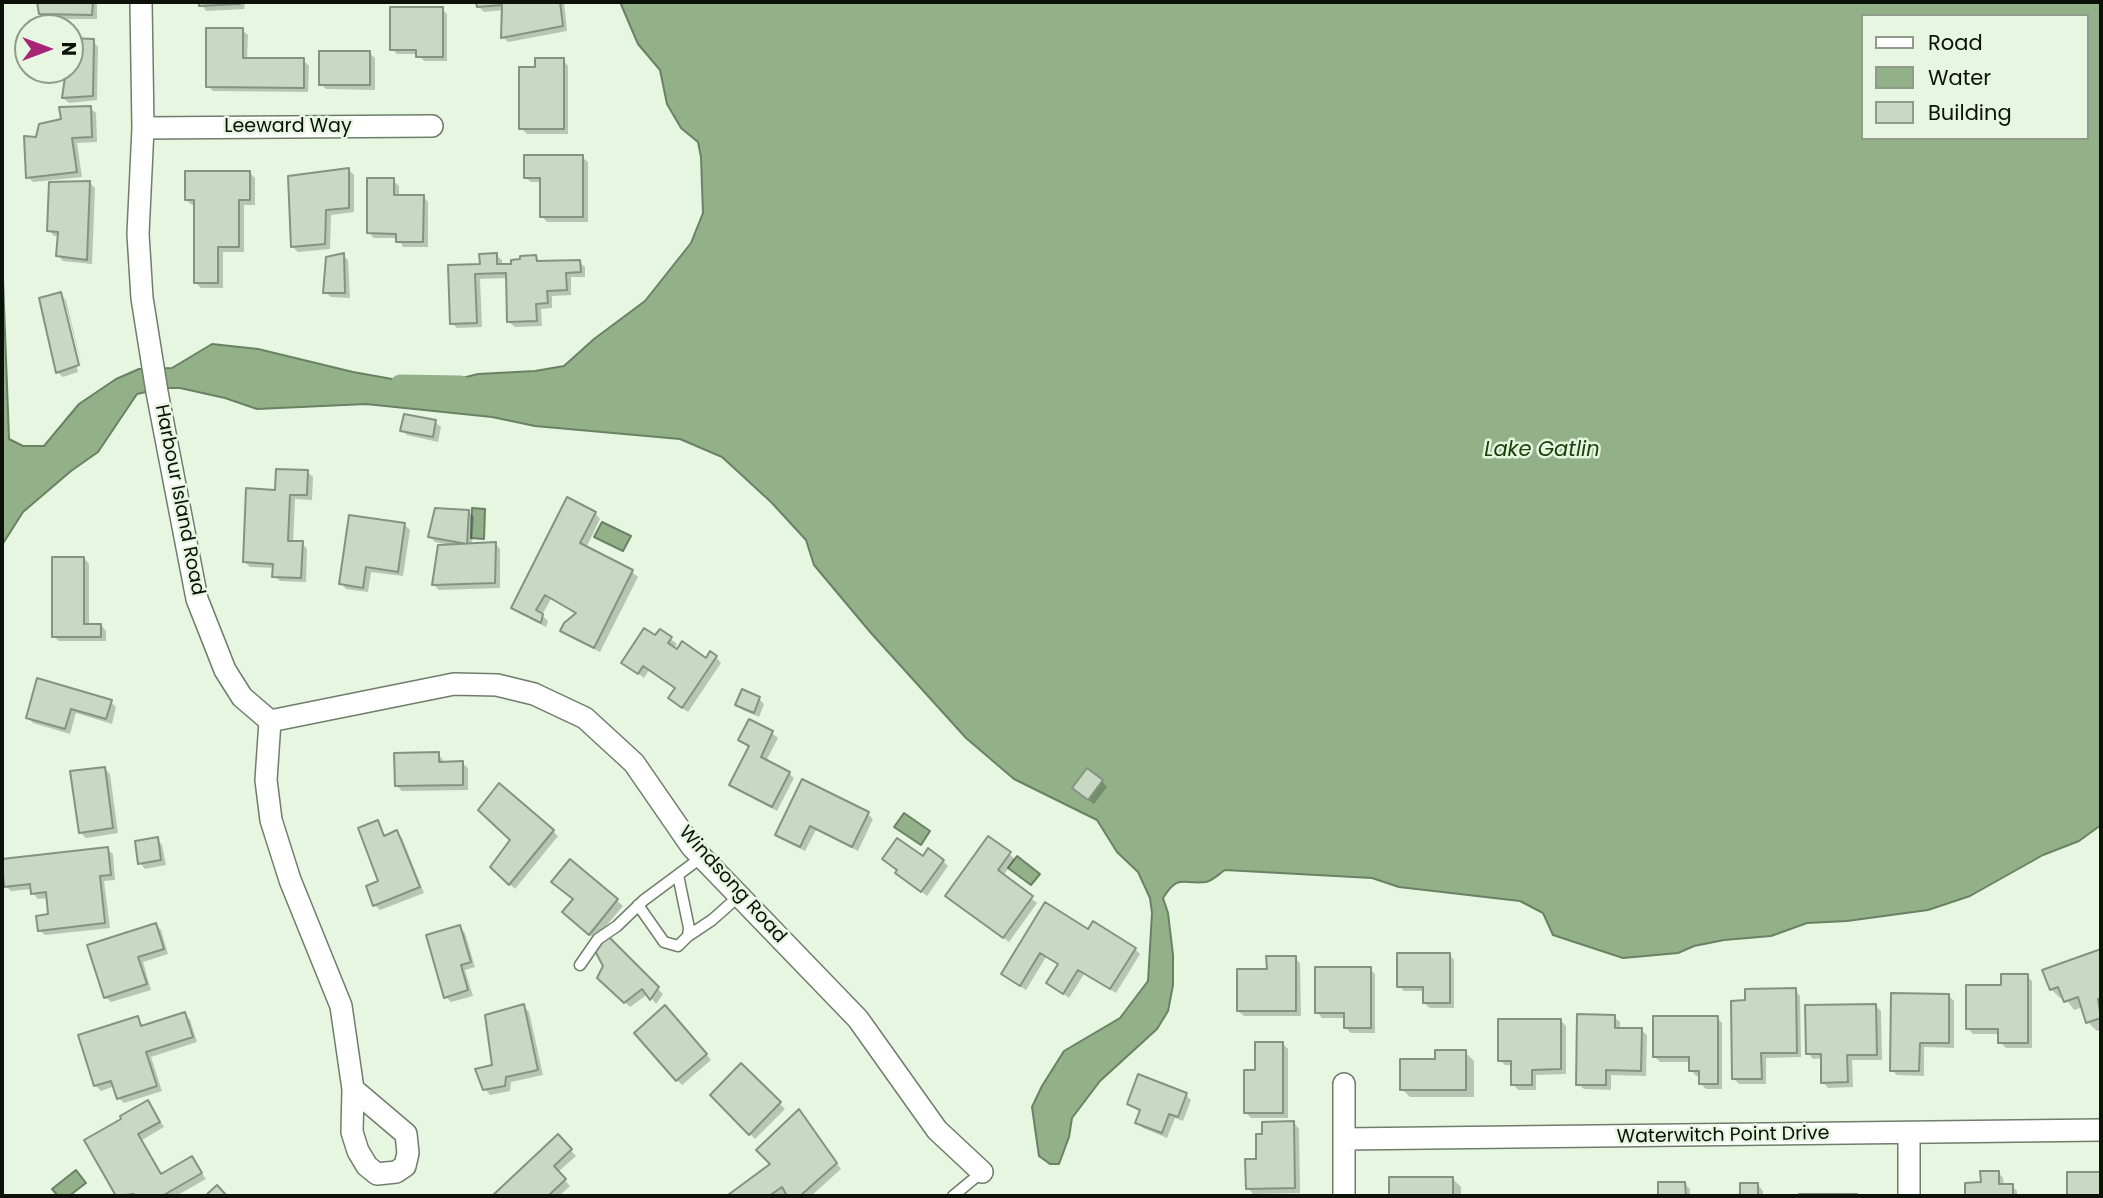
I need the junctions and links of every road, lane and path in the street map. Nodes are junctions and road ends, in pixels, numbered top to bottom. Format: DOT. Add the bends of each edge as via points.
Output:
graph roads {
  1 [pos="141,2"];
  2 [pos="432,126"];
  3 [pos="143,128"];
  4 [pos="270,721"];
  5 [pos="702,858"];
  6 [pos="678,875"];
  7 [pos="739,896"];
  8 [pos="638,905"];
  9 [pos="688,936"];
  10 [pos="579,965"];
  11 [pos="1344,1084"];
  12 [pos="353,1089"];
  13 [pos="2101,1130"];
  14 [pos="1909,1134"];
  15 [pos="1344,1139"];
  16 [pos="982,1172"];
  17 [pos="953,1196"];
  18 [pos="1344,1196"];
  19 [pos="1909,1196"];
  1 -- 3 [label="street, Harbour Island Road"];
  2 -- 3 [label="street, Leeward Way"];
  3 -- 4 [label="street, Harbour Island Road" via="138,234 142,298 197,599 225,670 242,696"];
  4 -- 5 [label="street, Windsong Road" via="454,684 496,685 534,694 585,718 634,763"];
  4 -- 12 [label="street" via="266,780 271,820 341,1006"];
  5 -- 6 [label="lane"];
  5 -- 7 [label="street, Windsong Road"];
  6 -- 8 [label="lane"];
  6 -- 9 [label="lane"];
  7 -- 9 [label="lane"];
  7 -- 16 [label="street, Windsong Road" via="858,1019 937,1130"];
  8 -- 9 [label="lane" via="664,942 678,946"];
  8 -- 10 [label="lane" via="598,939"];
  11 -- 15 [label="street"];
  13 -- 14 [label="street, Waterwitch Point Drive"];
  14 -- 15 [label="street, Waterwitch Point Drive"];
  14 -- 19 [label="street"];
  15 -- 18 [label="street"];
  16 -- 17 [label="lane"];
}
